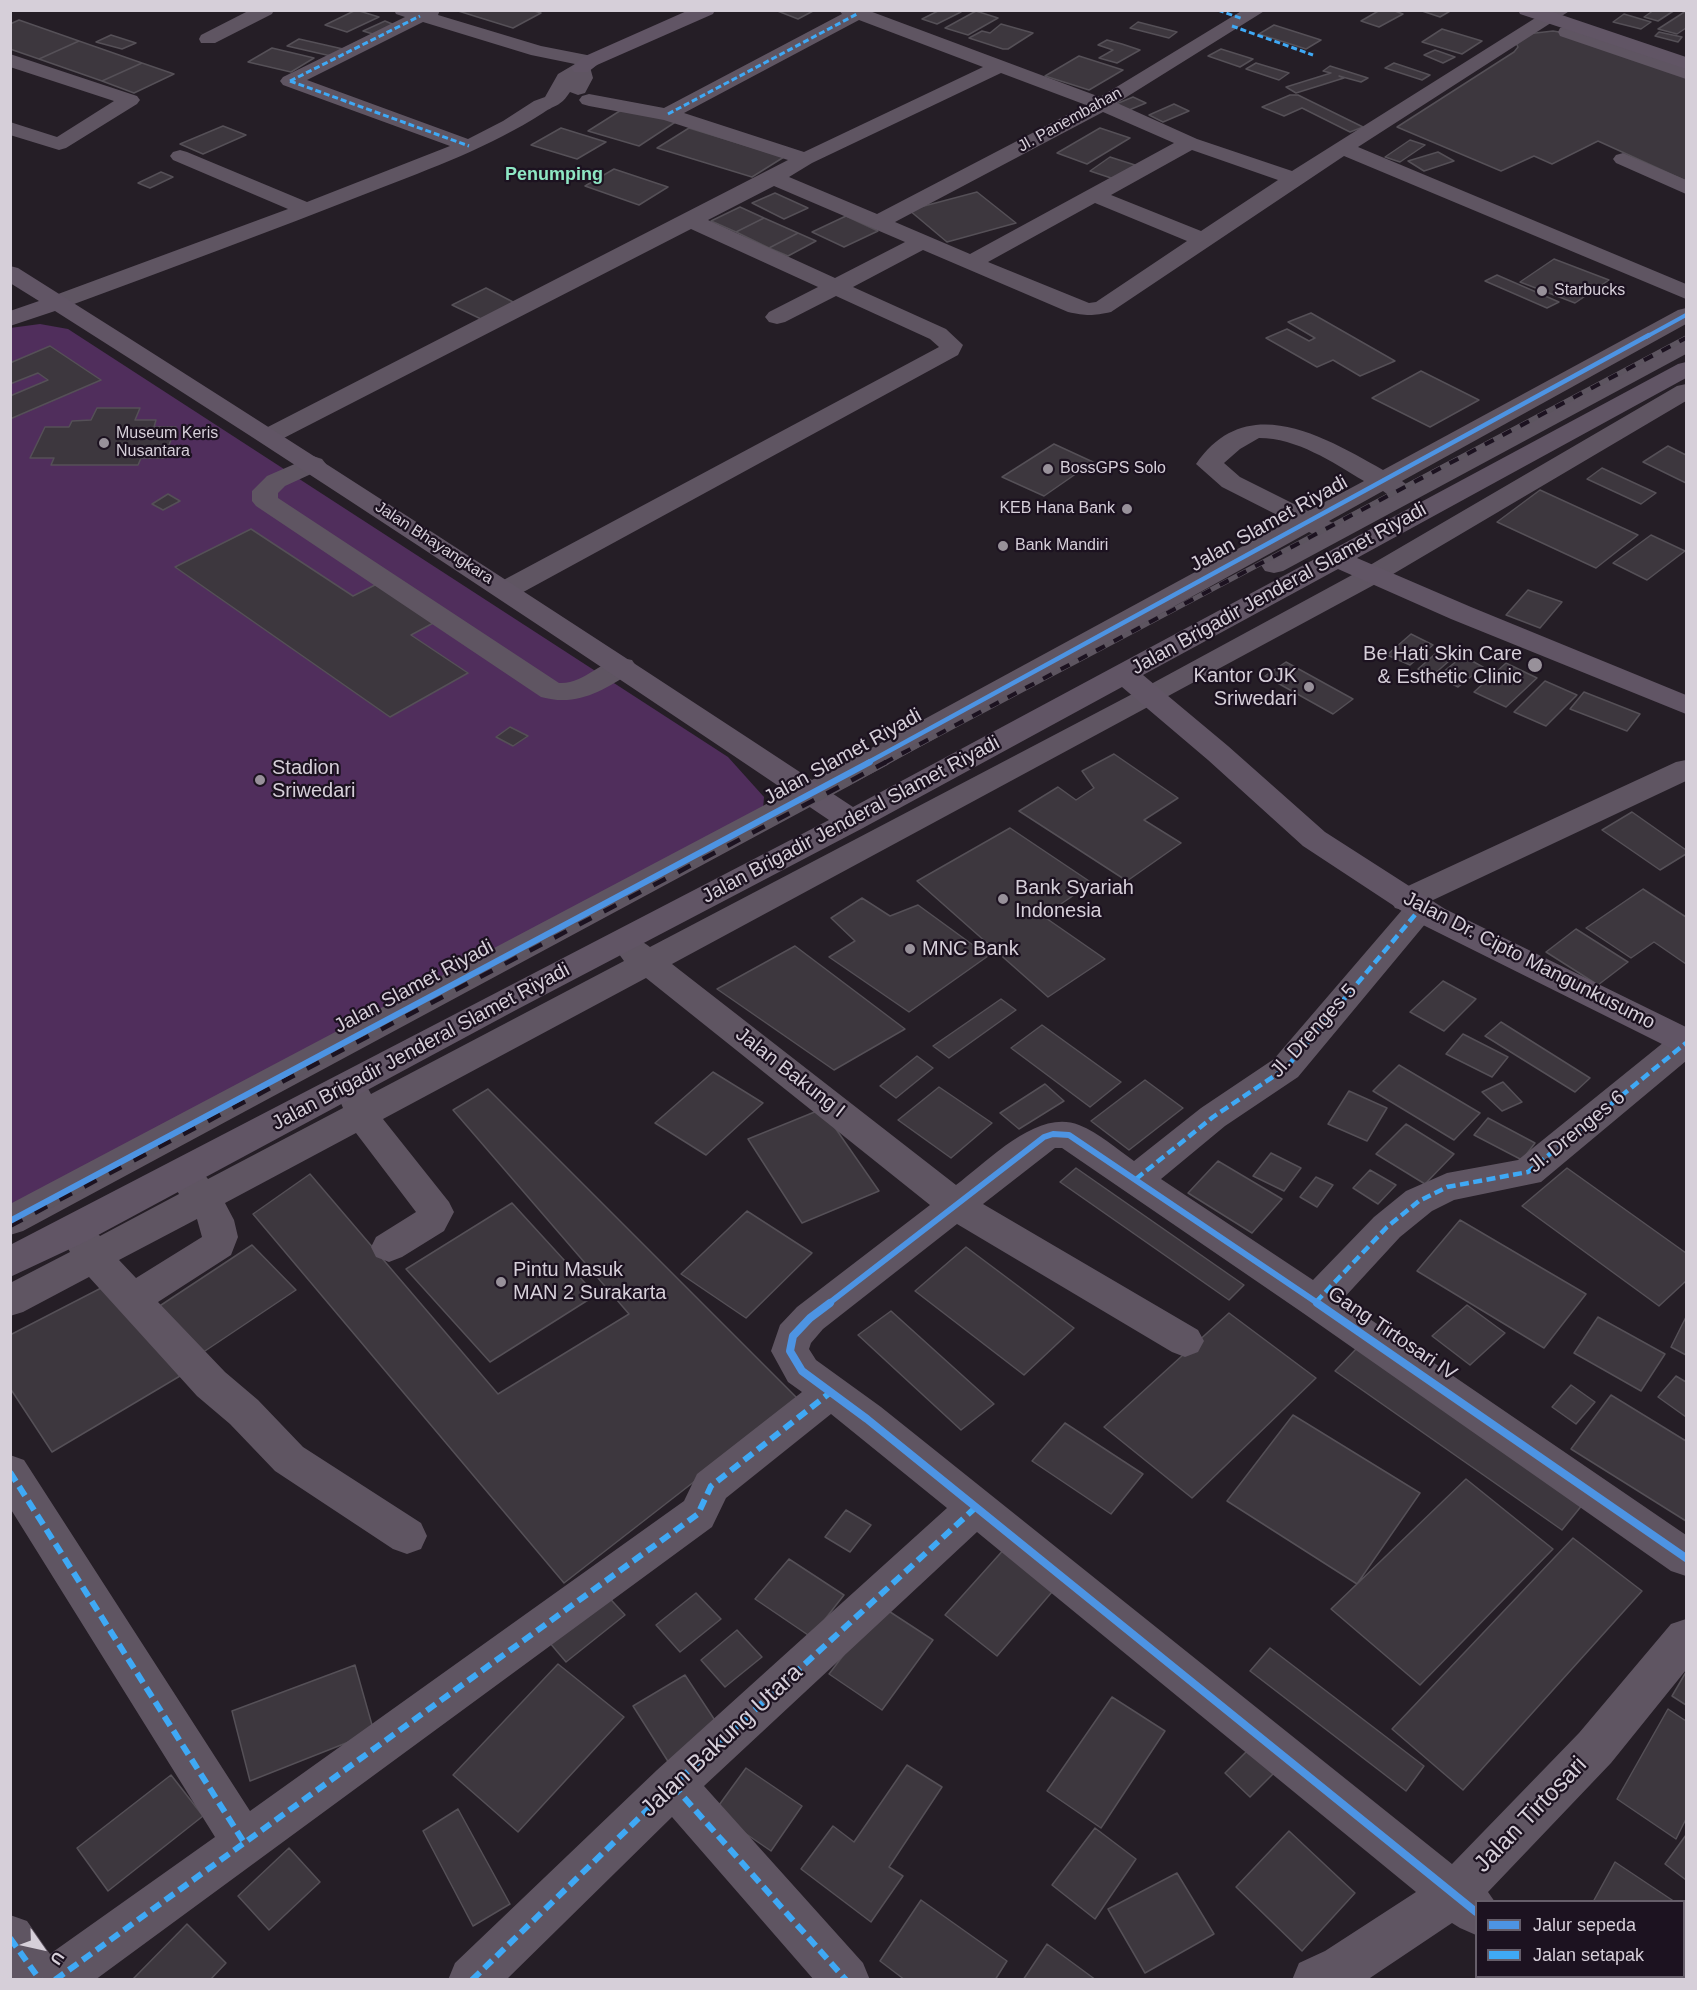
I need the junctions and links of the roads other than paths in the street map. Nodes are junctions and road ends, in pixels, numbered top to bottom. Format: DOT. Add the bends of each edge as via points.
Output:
graph roads {
  1 [pos="266,10"];
  2 [pos="706,10"];
  3 [pos="1218,10"];
  4 [pos="1527,10"];
  5 [pos="418,12"];
  6 [pos="852,12"];
  7 [pos="1556,14"];
  8 [pos="1250,15"];
  9 [pos="1575,26"];
  10 [pos="208,39"];
  11 [pos="10,60"];
  12 [pos="1686,63"];
  13 [pos="586,64"];
  14 [pos="998,67"];
  15 [pos="1686,73"];
  16 [pos="569,97"];
  17 [pos="1102,104"];
  18 [pos="668,114"];
  19 [pos="10,128"];
  20 [pos="1190,142"];
  21 [pos="468,146"];
  22 [pos="1342,148"];
  23 [pos="180,156"];
  24 [pos="805,159"];
  25 [pos="1623,159"];
  26 [pos="773,178"];
  27 [pos="1294,179"];
  28 [pos="1686,188"];
  29 [pos="1095,196"];
  30 [pos="306,209"];
  31 [pos="690,220"];
  32 [pos="879,222"];
  33 [pos="1203,240"];
  34 [pos="924,241"];
  35 [pos="971,262"];
  36 [pos="10,273"];
  37 [pos="836,288"];
  38 [pos="1686,292"];
  39 [pos="58,302"];
  40 [pos="1686,315"];
  41 [pos="777,317"];
  42 [pos="10,319"];
  43 [pos="1686,345"];
  44 [pos="1686,369"];
  45 [pos="1686,392"];
  46 [pos="269,436"];
  47 [pos="313,464"];
  48 [pos="1406,494"];
  49 [pos="1334,539"];
  50 [pos="1374,574"];
  51 [pos="506,590"];
  52 [pos="622,666"];
  53 [pos="1124,674"];
  54 [pos="1150,696"];
  55 [pos="1686,705"];
  56 [pos="1686,769"];
  57 [pos="830,806"];
  58 [pos="1413,905"];
  59 [pos="621,941"];
  60 [pos="648,962"];
  61 [pos="1686,1042"];
  62 [pos="356,1099"];
  63 [pos="1136,1179"];
  64 [pos="193,1185"];
  65 [pos="957,1206"];
  66 [pos="10,1221"];
  67 [pos="10,1240"];
  68 [pos="84,1243"];
  69 [pos="389,1247"];
  70 [pos="10,1262"];
  71 [pos="132,1299"];
  72 [pos="10,1301"];
  73 [pos="1316,1302"];
  74 [pos="1185,1341"];
  75 [pos="831,1392"];
  76 [pos="10,1472"];
  77 [pos="976,1507"];
  78 [pos="407,1536"];
  79 [pos="1686,1558"];
  80 [pos="1686,1638"];
  81 [pos="673,1785"];
  82 [pos="244,1844"];
  83 [pos="1466,1903"];
  84 [pos="10,1938"];
  85 [pos="40,1980"];
  86 [pos="55,1980"];
  87 [pos="472,1980"];
  88 [pos="846,1980"];
  89 [pos="1316,1980"];
  1 -- 10 [label="street"];
  2 -- 13 [label="main road"];
  3 -- 8 [label="street"];
  4 -- 7 [label="main road"];
  5 -- 13 [label="street"];
  5 -- 21 [label="street" via="290,81"];
  6 -- 14 [label="street"];
  6 -- 18 [label="street"];
  7 -- 9 [label="main road"];
  7 -- 22 [label="street"];
  8 -- 17 [label="street, Jl. Panembahan"];
  9 -- 12 [label="main road"];
  9 -- 15 [label="street" via="1567,32"];
  11 -- 19 [label="street" via="130,102 59,144"];
  13 -- 16 [label="street" via="583,78"];
  14 -- 17 [label="street"];
  14 -- 24 [label="street"];
  16 -- 18 [label="street"];
  16 -- 21 [label="street" via="550,112 510,125"];
  17 -- 20 [label="street"];
  17 -- 32 [label="street, Jl. Panembahan"];
  18 -- 24 [label="street"];
  20 -- 27 [label="street"];
  20 -- 29 [label="street"];
  21 -- 30 [label="street"];
  22 -- 27 [label="street"];
  22 -- 38 [label="street"];
  23 -- 30 [label="street"];
  24 -- 26 [label="street"];
  25 -- 28 [label="street"];
  26 -- 31 [label="street"];
  26 -- 32 [label="street"];
  27 -- 33 [label="street"];
  29 -- 33 [label="street"];
  29 -- 35 [label="street"];
  30 -- 39 [label="street"];
  31 -- 37 [label="street"];
  31 -- 46 [label="street"];
  32 -- 34 [label="street"];
  33 -- 35 [label="street" via="1103,307 1089,310"];
  34 -- 35 [label="street"];
  34 -- 37 [label="street"];
  36 -- 39 [label="main road, Jalan Bhayangkara"];
  37 -- 41 [label="street"];
  37 -- 51 [label="street" via="938,334 951,345 950,350"];
  39 -- 42 [label="main road"];
  39 -- 46 [label="main road, Jalan Bhayangkara"];
  40 -- 48 [label="street, Jalan Slamet Riyadi"];
  43 -- 48 [label="street"];
  44 -- 48 [label="main road, Jalan Brigadir Jenderal Slamet Riyadi"];
  45 -- 50 [label="street"];
  46 -- 47 [label="main road, Jalan Bhayangkara"];
  47 -- 51 [label="main road, Jalan Bhayangkara"];
  47 -- 52 [label="street" via="276,481 265,491 265,501 551,691 582,691"];
  48 -- 49 [label="main road, Jalan Brigadir Jenderal Slamet Riyadi"];
  48 -- 49 [label="street, Jalan Slamet Riyadi"];
  48 -- 49 [label="street" via="1294,435 1258,431 1230,443 1209,464 1231,482"];
  49 -- 50 [label="main road"];
  49 -- 53 [label="main road, Jalan Brigadir Jenderal Slamet Riyadi"];
  49 -- 57 [label="street, Jalan Slamet Riyadi"];
  50 -- 54 [label="street"];
  50 -- 55 [label="main road"];
  51 -- 52 [label="main road, Jalan Bhayangkara"];
  52 -- 57 [label="main road, Jalan Bhayangkara"];
  53 -- 54 [label="main road, Jalan Dr. Cipto Mangunkusumo"];
  53 -- 57 [label="main road, Jalan Brigadir Jenderal Slamet Riyadi"];
  54 -- 58 [label="main road, Jalan Dr. Cipto Mangunkusumo" via="1314,838"];
  54 -- 60 [label="street"];
  56 -- 58 [label="street"];
  57 -- 59 [label="main road, Jalan Brigadir Jenderal Slamet Riyadi"];
  57 -- 66 [label="street, Jalan Slamet Riyadi"];
  57 -- 67 [label="street"];
  58 -- 61 [label="main road, Jalan Dr. Cipto Mangunkusumo"];
  58 -- 63 [label="street, Jl. Drenges 5" via="1286,1068 1204,1123"];
  59 -- 60 [label="street, Jalan Bakung I"];
  59 -- 62 [label="main road, Jalan Brigadir Jenderal Slamet Riyadi"];
  60 -- 62 [label="street"];
  60 -- 65 [label="street, Jalan Bakung I"];
  61 -- 73 [label="street, Jl. Drenges 6" via="1528,1172 1447,1187 1419,1201 1387,1227"];
  62 -- 64 [label="street"];
  62 -- 69 [label="street" via="377,1138 436,1212 431,1221"];
  63 -- 65 [label="street, Gang Tirtosari IV" via="1078,1139 1053,1134"];
  63 -- 73 [label="street, Gang Tirtosari IV"];
  64 -- 68 [label="street"];
  64 -- 71 [label="street" via="220,1232 218,1245"];
  65 -- 74 [label="street, Jalan Bakung I"];
  65 -- 75 [label="street" via="810,1318 793,1336 790,1351 802,1371"];
  68 -- 70 [label="main road"];
  68 -- 71 [label="street"];
  68 -- 72 [label="street"];
  71 -- 78 [label="street" via="289,1460"];
  73 -- 79 [label="street, Gang Tirtosari IV"];
  75 -- 77 [label="street"];
  75 -- 82 [label="street" via="711,1486 698,1514"];
  76 -- 82 [label="street"];
  77 -- 81 [label="street, Jalan Bakung Utara"];
  77 -- 83 [label="street"];
  80 -- 83 [label="street, Jalan Tirtosari"];
  81 -- 87 [label="street, Jalan Bakung Utara"];
  81 -- 88 [label="street"];
  82 -- 86 [label="street"];
  83 -- 89 [label="street, Jalan Tirtosari"];
  84 -- 85 [label="street"];
}
